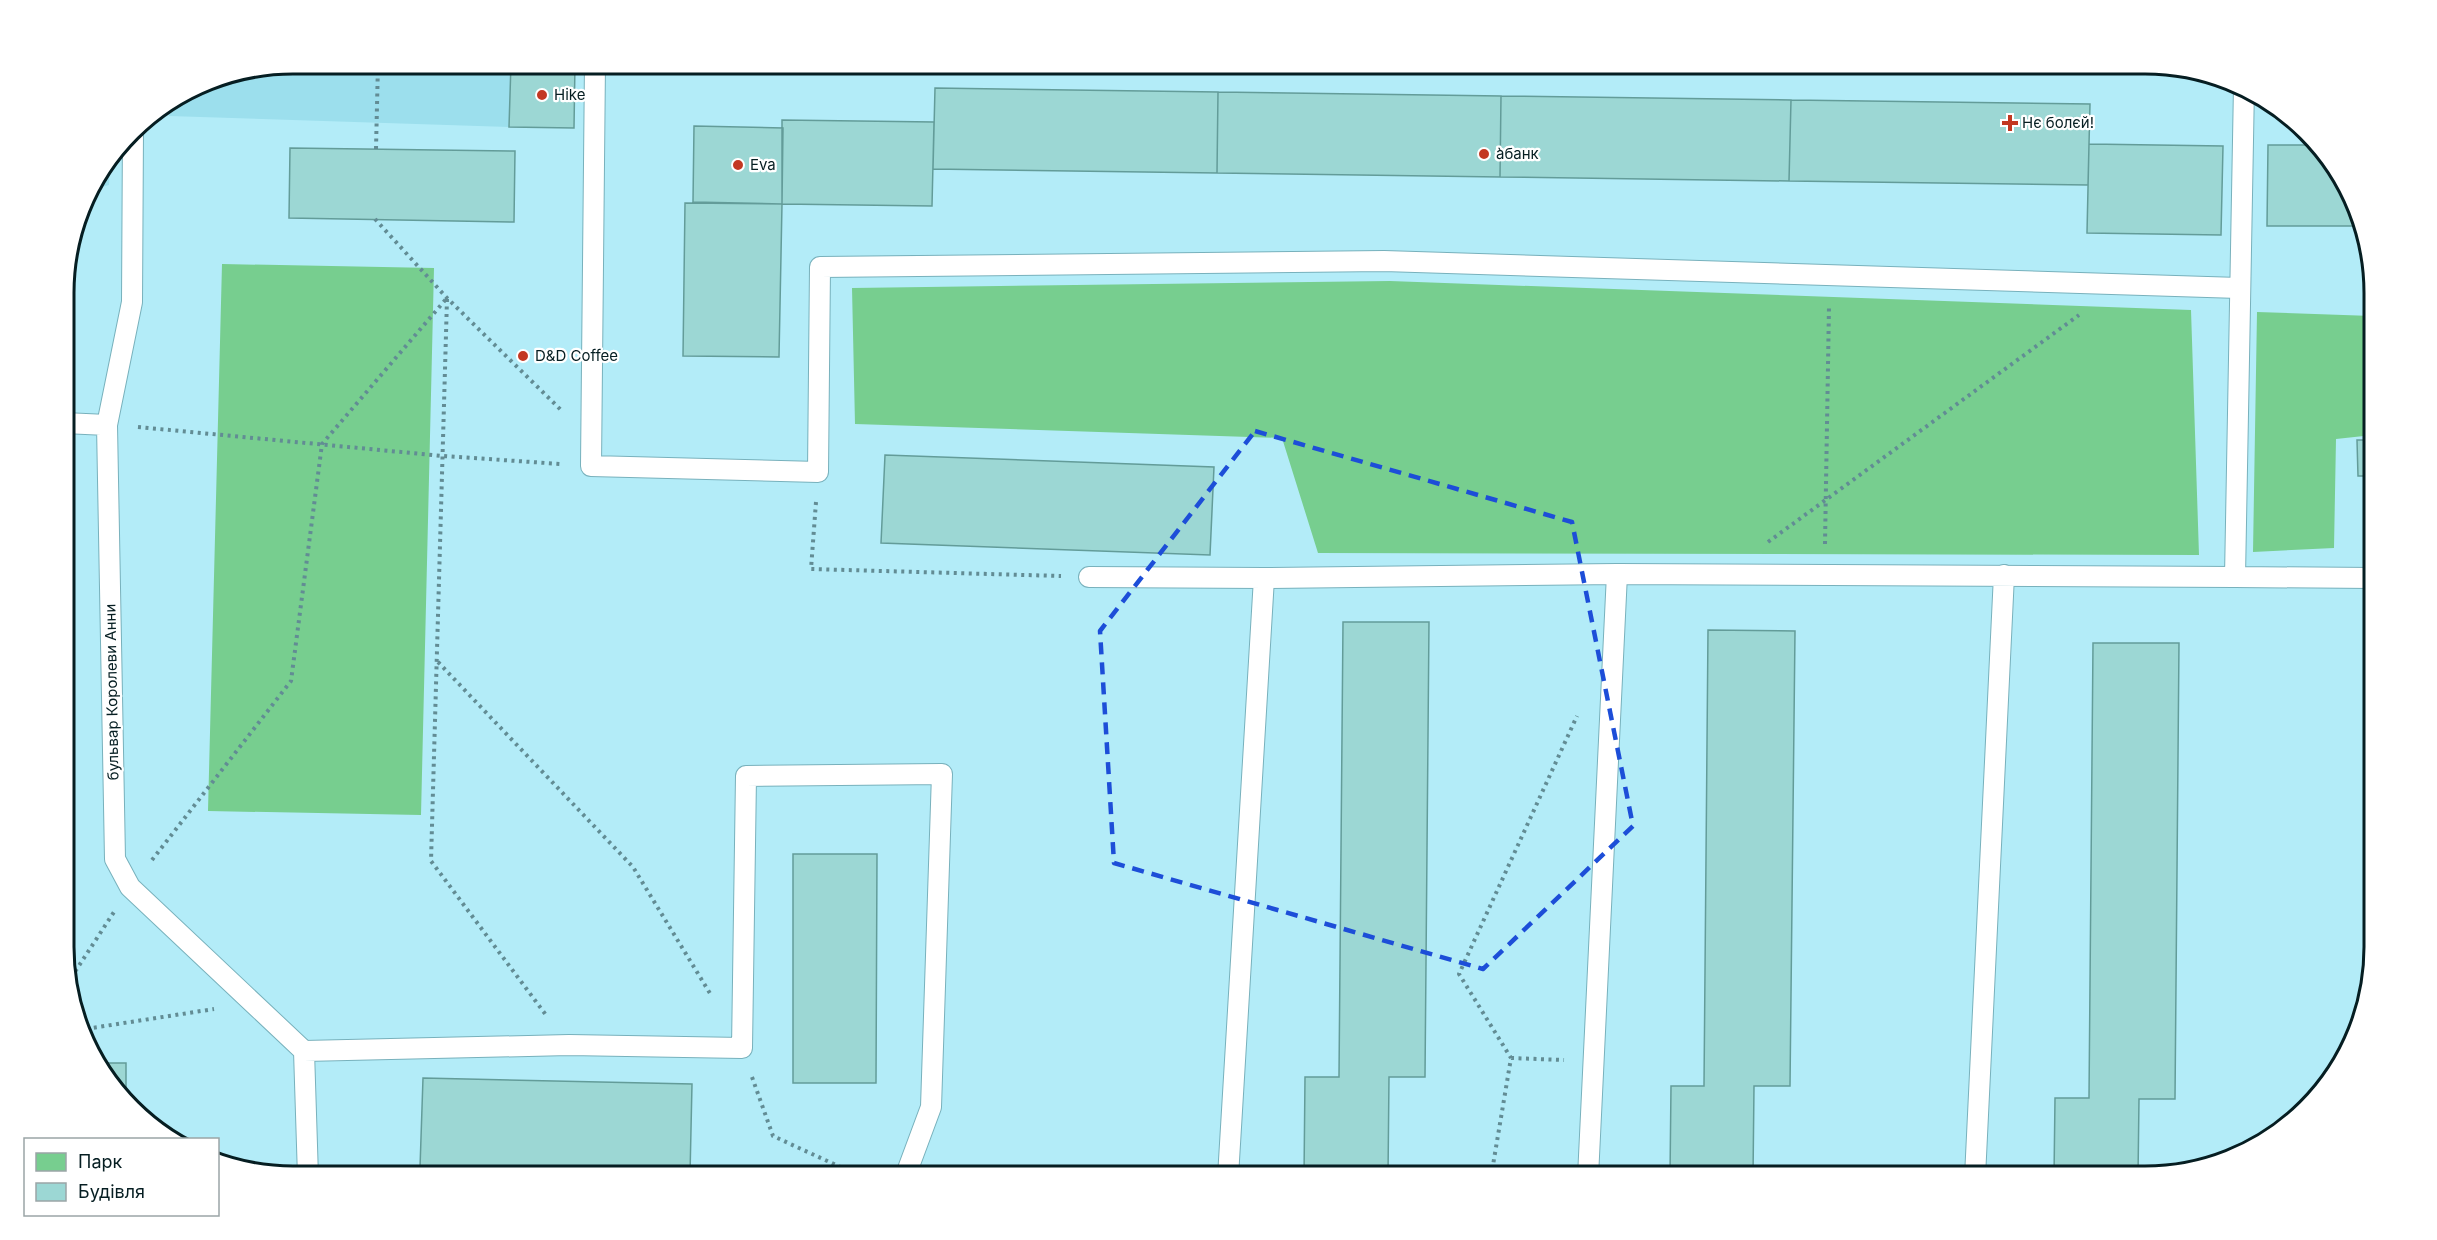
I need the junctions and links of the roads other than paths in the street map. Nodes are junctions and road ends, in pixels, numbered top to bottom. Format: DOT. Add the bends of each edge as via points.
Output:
graph roads {
  1 [pos="595,74"];
  2 [pos="2244,97"];
  3 [pos="133,143"];
  4 [pos="2239,288"];
  5 [pos="74,423"];
  6 [pos="107,424"];
  7 [pos="1617,574"];
  8 [pos="2004,574"];
  9 [pos="1089,577"];
  10 [pos="2235,577"];
  11 [pos="1264,578"];
  12 [pos="2364,578"];
  13 [pos="304,1051"];
  14 [pos="308,1166"];
  15 [pos="909,1166"];
  16 [pos="1229,1166"];
  17 [pos="1588,1166"];
  18 [pos="1976,1166"];
  1 -- 4 [label="lane" via="591,466 818,472 820,267 1384,261"];
  2 -- 4 [label="lane"];
  3 -- 6 [label="lane, бульвар Королеви Анни" via="132,302"];
  4 -- 10 [label="lane"];
  5 -- 6 [label="lane"];
  6 -- 13 [label="lane, бульвар Королеви Анни" via="116,859 130,887"];
  7 -- 8 [label="lane"];
  7 -- 11 [label="lane"];
  7 -- 17 [label="lane"];
  8 -- 10 [label="lane"];
  8 -- 18 [label="lane"];
  9 -- 11 [label="lane"];
  10 -- 12 [label="lane"];
  11 -- 16 [label="lane"];
  13 -- 14 [label="lane"];
  13 -- 15 [label="lane" via="569,1046 742,1048 746,777 942,774 931,1107"];
}
